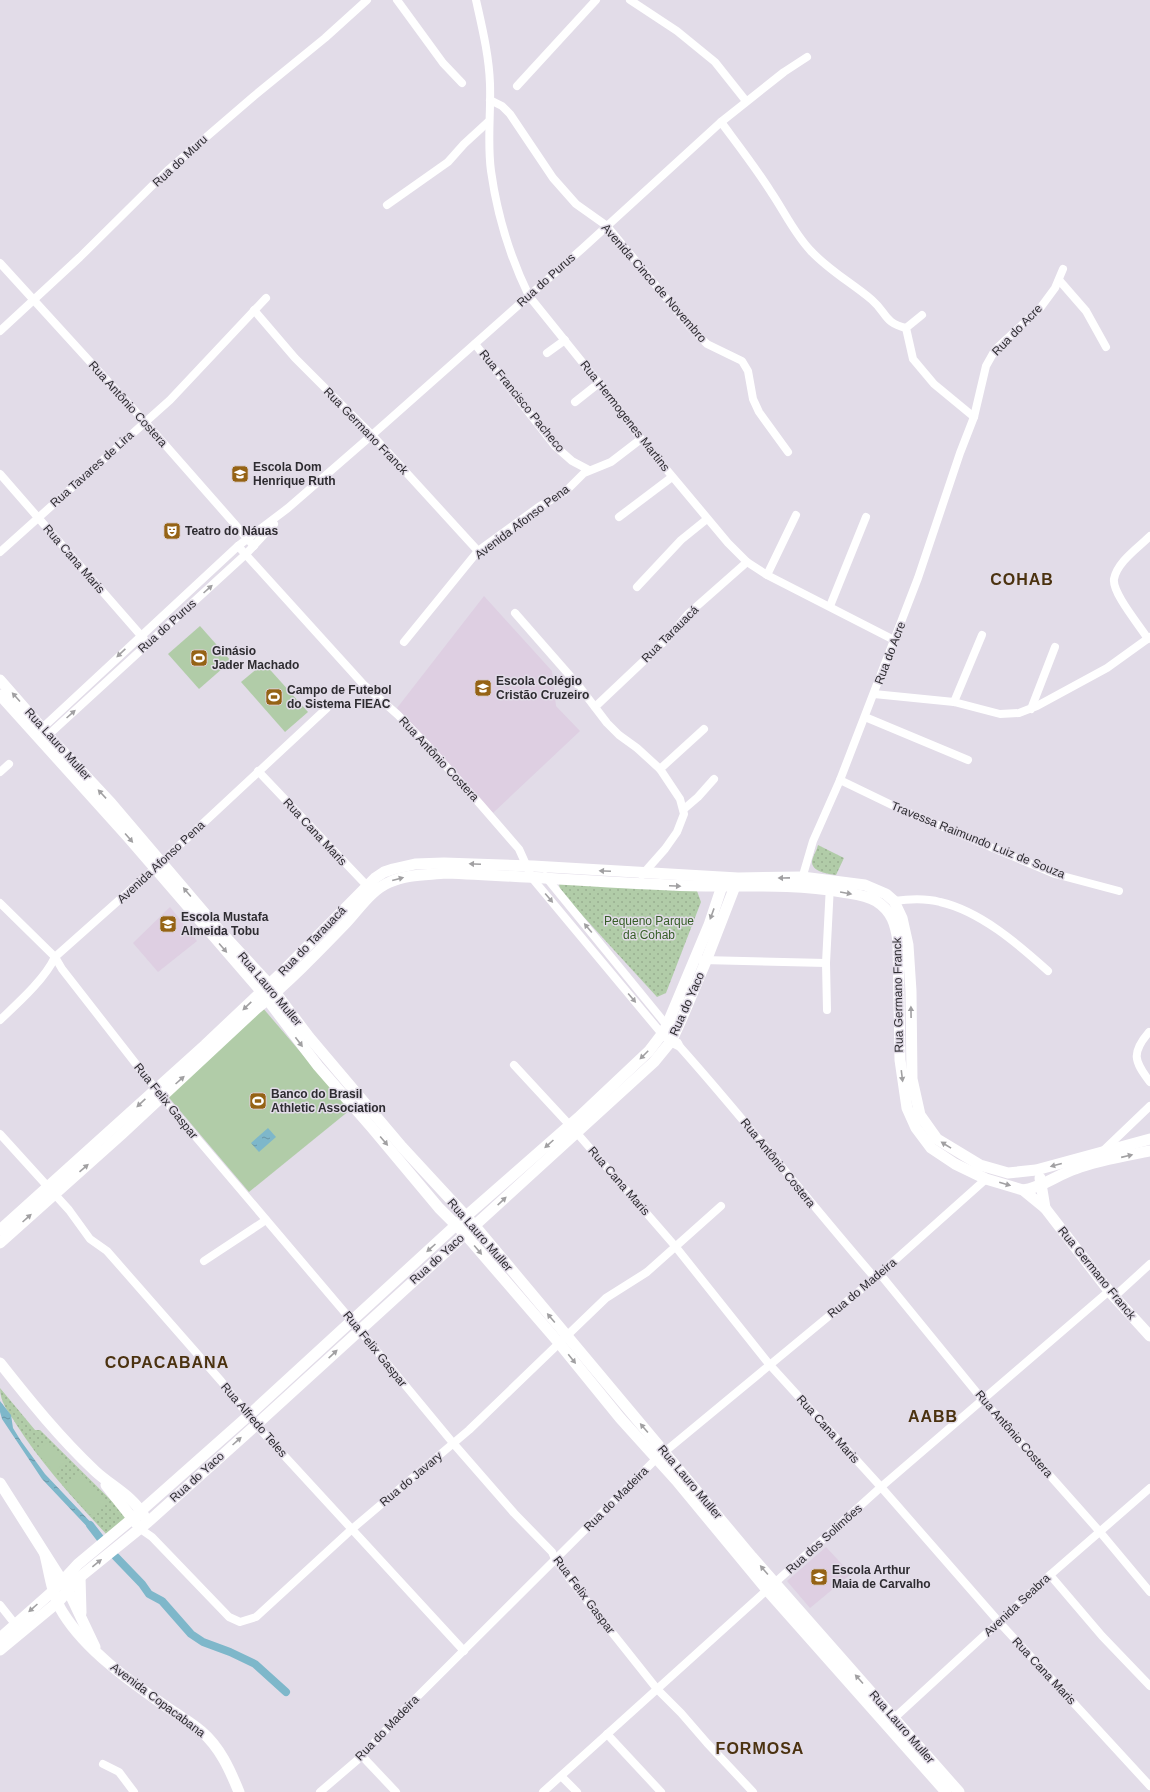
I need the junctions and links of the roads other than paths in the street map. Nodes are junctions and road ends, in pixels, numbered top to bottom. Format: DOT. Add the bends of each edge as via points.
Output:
graph roads {
  1 [pos="367,0"];
  2 [pos="397,0"];
  3 [pos="476,0"];
  4 [pos="596,0"];
  5 [pos="630,0"];
  6 [pos="807,57"];
  7 [pos="462,83"];
  8 [pos="517,86"];
  9 [pos="490,100"];
  10 [pos="746,101"];
  11 [pos="488,122"];
  12 [pos="721,122"];
  13 [pos="387,205"];
  14 [pos="607,226"];
  15 [pos="0,263"];
  16 [pos="1063,269"];
  17 [pos="1059,280"];
  18 [pos="529,296"];
  19 [pos="266,298"];
  20 [pos="33,299"];
  21 [pos="254,310"];
  22 [pos="922,315"];
  23 [pos="906,328"];
  24 [pos="0,331"];
  25 [pos="565,340"];
  26 [pos="475,344"];
  27 [pos="1106,347"];
  28 [pos="547,353"];
  29 [pos="599,383"];
  30 [pos="575,402"];
  31 [pos="974,417"];
  32 [pos="145,422"];
  33 [pos="372,435"];
  34 [pos="641,439"];
  35 [pos="788,452"];
  36 [pos="589,470"];
  37 [pos="0,474"];
  38 [pos="672,476"];
  39 [pos="288,508"];
  40 [pos="796,515"];
  41 [pos="619,517"];
  42 [pos="866,517"];
  43 [pos="38,518"];
  44 [pos="707,519"];
  45 [pos="1150,536"];
  46 [pos="248,539"];
  47 [pos="238,546"];
  48 [pos="254,546"];
  49 [pos="478,551"];
  50 [pos="0,552"];
  51 [pos="246,554"];
  52 [pos="746,562"];
  53 [pos="767,575"];
  54 [pos="637,587"];
  55 [pos="830,606"];
  56 [pos="515,613"];
  57 [pos="141,635"];
  58 [pos="982,635"];
  59 [pos="1149,638"];
  60 [pos="894,640"];
  61 [pos="404,642"];
  62 [pos="148,643"];
  63 [pos="1055,647"];
  64 [pos="0,680"];
  65 [pos="874,694"];
  66 [pos="0,695"];
  67 [pos="954,702"];
  68 [pos="595,707"];
  69 [pos="327,708"];
  70 [pos="1031,709"];
  71 [pos="865,717"];
  72 [pos="704,729"];
  73 [pos="42,734"];
  74 [pos="968,760"];
  75 [pos="9,764"];
  76 [pos="660,769"];
  77 [pos="258,771"];
  78 [pos="0,772"];
  79 [pos="714,779"];
  80 [pos="840,780"];
  81 [pos="684,809"];
  82 [pos="522,853"];
  83 [pos="158,865"];
  84 [pos="526,866"];
  85 [pos="540,867"];
  86 [pos="644,873"];
  87 [pos="532,878"];
  88 [pos="547,879"];
  89 [pos="723,882"];
  90 [pos="736,882"];
  91 [pos="801,882"];
  92 [pos="636,884"];
  93 [pos="830,885"];
  94 [pos="369,889"];
  95 [pos="1119,891"];
  96 [pos="894,901"];
  97 [pos="0,903"];
  98 [pos="572,908"];
  99 [pos="564,916"];
  100 [pos="55,957"];
  101 [pos="694,959"];
  102 [pos="706,960"];
  103 [pos="826,963"];
  104 [pos="1048,971"];
  105 [pos="626,974"];
  106 [pos="618,981"];
  107 [pos="268,992"];
  108 [pos="827,1010"];
  109 [pos="0,1020"];
  110 [pos="1149,1032"];
  111 [pos="671,1037"];
  112 [pos="906,1040"];
  113 [pos="514,1066"];
  114 [pos="1150,1082"];
  115 [pos="159,1093"];
  116 [pos="1150,1106"];
  117 [pos="573,1129"];
  118 [pos="0,1134"];
  119 [pos="1150,1139"];
  120 [pos="1150,1151"];
  121 [pos="1102,1152"];
  122 [pos="1098,1163"];
  123 [pos="1077,1164"];
  124 [pos="1036,1170"];
  125 [pos="1021,1173"];
  126 [pos="986,1179"];
  127 [pos="1042,1184"];
  128 [pos="51,1190"];
  129 [pos="1023,1190"];
  130 [pos="721,1206"];
  131 [pos="1045,1208"];
  132 [pos="466,1217"];
  133 [pos="266,1220"];
  134 [pos="456,1225"];
  135 [pos="475,1226"];
  136 [pos="0,1230"];
  137 [pos="465,1234"];
  138 [pos="0,1243"];
  139 [pos="675,1246"];
  140 [pos="204,1261"];
  141 [pos="1150,1264"];
  142 [pos="878,1276"];
  143 [pos="1112,1293"];
  144 [pos="352,1321"];
  145 [pos="358,1330"];
  146 [pos="1150,1336"];
  147 [pos="563,1340"];
  148 [pos="0,1363"];
  149 [pos="769,1364"];
  150 [pos="982,1399"];
  151 [pos="248,1416"];
  152 [pos="256,1425"];
  153 [pos="453,1443"];
  154 [pos="661,1455"];
  155 [pos="0,1483"];
  156 [pos="881,1487"];
  157 [pos="1150,1488"];
  158 [pos="137,1514"];
  159 [pos="144,1525"];
  160 [pos="352,1529"];
  161 [pos="1100,1532"];
  162 [pos="47,1558"];
  163 [pos="555,1559"];
  164 [pos="78,1564"];
  165 [pos="1050,1575"];
  166 [pos="80,1577"];
  167 [pos="65,1586"];
  168 [pos="771,1586"];
  169 [pos="53,1591"];
  170 [pos="1150,1592"];
  171 [pos="58,1602"];
  172 [pos="0,1605"];
  173 [pos="44,1613"];
  174 [pos="81,1616"];
  175 [pos="67,1617"];
  176 [pos="999,1622"];
  177 [pos="19,1628"];
  178 [pos="0,1638"];
  179 [pos="0,1650"];
  180 [pos="97,1651"];
  181 [pos="464,1651"];
  182 [pos="1150,1686"];
  183 [pos="657,1689"];
  184 [pos="891,1722"];
  185 [pos="607,1734"];
  186 [pos="362,1756"];
  187 [pos="103,1764"];
  188 [pos="561,1776"];
  189 [pos="1150,1786"];
  190 [pos="134,1792"];
  191 [pos="239,1792"];
  192 [pos="320,1792"];
  193 [pos="396,1792"];
  194 [pos="543,1792"];
  195 [pos="577,1792"];
  196 [pos="661,1792"];
  197 [pos="753,1792"];
  198 [pos="946,1792"];
  199 [pos="959,1792"];
  1 -- 20 [label="street, Rua do Muru" via="168,170 80,257"];
  2 -- 7 [label="street" via="443,63"];
  3 -- 9 [label="street, Rua Hermogenes Martins" via="487,53"];
  4 -- 8 [label="street"];
  5 -- 10 [label="street" via="677,31 715,62"];
  6 -- 10 [label="street, Rua do Purus"];
  9 -- 11 [label="street, Rua Hermogenes Martins"];
  9 -- 14 [label="street, Avenida Cinco de Novembro" via="510,114 537,156 576,204"];
  10 -- 12 [label="street, Rua do Purus"];
  11 -- 13 [label="street" via="448,162"];
  11 -- 18 [label="street, Rua Hermogenes Martins" via="496,201 503,230"];
  12 -- 14 [label="street, Rua do Purus"];
  12 -- 23 [label="street" via="811,251 834,273 881,308 888,320 896,326"];
  14 -- 18 [label="street, Rua do Purus"];
  14 -- 35 [label="street, Avenida Cinco de Novembro" via="690,327 708,344 742,361 748,371 758,412"];
  15 -- 20 [label="street, Rua Antônio Costera"];
  16 -- 17 [label="street, Rua do Acre"];
  17 -- 27 [label="street" via="1086,311"];
  17 -- 31 [label="street, Rua do Acre" via="1036,312 995,350 981,381"];
  18 -- 25 [label="street, Rua Hermogenes Martins"];
  18 -- 26 [label="street, Rua do Purus"];
  19 -- 21 [label="street, Rua Tavares de Lira"];
  20 -- 24 [label="street, Rua do Muru"];
  20 -- 32 [label="street, Rua Antônio Costera"];
  21 -- 32 [label="street, Rua Tavares de Lira" via="187,384"];
  21 -- 33 [label="street, Rua Germano Franck" via="295,358"];
  22 -- 23 [label="street"];
  23 -- 31 [label="street" via="914,359 934,384"];
  25 -- 28 [label="street"];
  25 -- 29 [label="street, Rua Hermogenes Martins"];
  26 -- 33 [label="street, Rua do Purus"];
  26 -- 36 [label="street, Rua Francisco Pacheco" via="555,446"];
  29 -- 30 [label="street"];
  29 -- 34 [label="street, Rua Hermogenes Martins"];
  31 -- 60 [label="street, Rua do Acre"];
  32 -- 43 [label="street, Rua Tavares de Lira"];
  32 -- 46 [label="street, Rua Antônio Costera"];
  33 -- 39 [label="street, Rua do Purus"];
  33 -- 49 [label="street, Rua Germano Franck"];
  34 -- 36 [label="street, Avenida Afonso Pena" via="611,462"];
  34 -- 38 [label="street, Rua Hermogenes Martins"];
  36 -- 49 [label="street, Avenida Afonso Pena" via="565,492 540,506"];
  37 -- 43 [label="street, Rua Cana Maris"];
  38 -- 41 [label="street"];
  38 -- 44 [label="street, Rua Hermogenes Martins"];
  39 -- 46 [label="street, Rua do Purus"];
  39 -- 48 [label="street, Rua do Purus"];
  40 -- 53 [label="street"];
  42 -- 55 [label="street"];
  43 -- 50 [label="street, Rua Tavares de Lira"];
  43 -- 57 [label="street, Rua Cana Maris"];
  44 -- 52 [label="street, Rua Hermogenes Martins"];
  44 -- 54 [label="street" via="681,540"];
  45 -- 59 [label="street" via="1123,563 1114,583 1117,593"];
  46 -- 47 [label="street, Rua do Purus"];
  46 -- 48 [label="street, Rua Antônio Costera"];
  47 -- 51 [label="street, Rua Antônio Costera"];
  47 -- 57 [label="street, Rua do Purus"];
  48 -- 51 [label="street, Rua do Purus"];
  49 -- 61 [label="street, Avenida Afonso Pena"];
  62 -- 51 [label="street, Rua do Purus, one-way"];
  51 -- 82 [label="street, Rua Antônio Costera" via="363,684 427,745"];
  52 -- 53 [label="street, Rua Hermogenes Martins"];
  52 -- 68 [label="street, Rua Tarauacá" via="688,614 669,636"];
  53 -- 55 [label="street, Rua Hermogenes Martins"];
  55 -- 60 [label="street, Rua Hermogenes Martins"];
  56 -- 68 [label="street"];
  57 -- 62 [label="street, Rua Cana Maris"];
  57 -- 73 [label="street, Rua do Purus, one-way"];
  58 -- 67 [label="street"];
  59 -- 70 [label="street" via="1107,668"];
  60 -- 65 [label="street, Rua do Acre"];
  73 -- 62 [label="street, Rua do Purus, one-way"];
  63 -- 70 [label="street"];
  73 -- 64 [label="street, Rua Lauro Muller, one-way"];
  65 -- 67 [label="street"];
  65 -- 71 [label="street, Rua do Acre"];
  66 -- 73 [label="street, Rua Lauro Muller"];
  67 -- 70 [label="street" via="1000,714"];
  68 -- 76 [label="street" via="619,735"];
  69 -- 77 [label="street, Avenida Afonso Pena"];
  71 -- 74 [label="street"];
  71 -- 80 [label="street, Rua do Acre"];
  72 -- 76 [label="street"];
  73 -- 83 [label="street, Rua Lauro Muller"];
  75 -- 78 [label="street"];
  76 -- 81 [label="street"];
  77 -- 83 [label="street, Avenida Afonso Pena"];
  77 -- 94 [label="street, Rua Cana Maris"];
  79 -- 81 [label="street"];
  80 -- 91 [label="street, Rua do Acre" via="813,841"];
  80 -- 95 [label="street, Travessa Raimundo Luiz de Souza" via="900,809 1055,874"];
  81 -- 86 [label="street" via="677,832"];
  82 -- 84 [label="street, Rua Antônio Costera"];
  82 -- 85 [label="street, Rua Antônio Costera"];
  83 -- 100 [label="street, Avenida Afonso Pena"];
  83 -- 107 [label="street, Rua Lauro Muller" via="220,930"];
  84 -- 85 [label="street, Rua do Tarauacá"];
  84 -- 87 [label="street, Rua Antônio Costera"];
  84 -- 94 [label="street, Rua do Tarauacá, one-way" via="415,864 384,872"];
  86 -- 85 [label="street, Rua do Tarauacá, one-way"];
  85 -- 88 [label="street, Rua Antônio Costera"];
  86 -- 89 [label="street, Rua Germano Franck"];
  86 -- 92 [label="street"];
  87 -- 88 [label="street, Rua do Tarauacá"];
  94 -- 87 [label="street, Rua do Tarauacá, one-way" via="412,876 446,873"];
  87 -- 99 [label="street, Rua Antônio Costera, one-way"];
  88 -- 92 [label="street, Rua do Tarauacá"];
  88 -- 98 [label="street, Rua Antônio Costera"];
  89 -- 90 [label="street, Rua Germano Franck"];
  92 -- 89 [label="street, Rua Germano Franck, one-way"];
  89 -- 101 [label="street, Rua do Yaco, one-way"];
  90 -- 91 [label="street, Rua Germano Franck"];
  90 -- 102 [label="street, Rua do Yaco"];
  91 -- 93 [label="street, Rua Germano Franck"];
  93 -- 96 [label="street, Rua Germano Franck" via="865,885 886,894"];
  93 -- 103 [label="street"];
  93 -- 112 [label="street, Rua Germano Franck, one-way" via="876,901 893,918 898,942"];
  94 -- 107 [label="street, Rua do Tarauacá"];
  96 -- 104 [label="street" via="914,899 939,902 961,909 995,928"];
  112 -- 96 [label="street, Rua Germano Franck, one-way" via="911,991 908,945 902,918"];
  97 -- 100 [label="street, Rua Felix Gaspar"];
  98 -- 99 [label="street"];
  105 -- 98 [label="street, Rua Antônio Costera, one-way"];
  99 -- 106 [label="street, Rua Antônio Costera"];
  100 -- 109 [label="street, Avenida Afonso Pena" via="50,969"];
  100 -- 115 [label="street, Rua Felix Gaspar"];
  101 -- 102 [label="street"];
  101 -- 111 [label="street, Rua do Yaco"];
  102 -- 103 [label="street"];
  102 -- 111 [label="street, Rua do Yaco"];
  103 -- 108 [label="street"];
  105 -- 106 [label="street"];
  105 -- 111 [label="street, Rua Antônio Costera"];
  106 -- 111 [label="street, Rua Antônio Costera, one-way"];
  107 -- 115 [label="street, Rua do Tarauacá"];
  107 -- 132 [label="street, Rua Lauro Muller"];
  107 -- 134 [label="street, Rua Lauro Muller, one-way" via="318,1066"];
  110 -- 114 [label="street" via="1140,1043 1135,1056 1137,1065"];
  111 -- 117 [label="street, Rua do Yaco" via="654,1062"];
  111 -- 142 [label="street, Rua Antônio Costera" via="724,1096 812,1205"];
  125 -- 112 [label="street, Rua Germano Franck, one-way" via="1008,1173 980,1165 937,1139 917,1107"];
  112 -- 126 [label="street, Rua Germano Franck, one-way" via="900,1060 907,1108 916,1128 931,1148 955,1164"];
  113 -- 117 [label="street, Rua Cana Maris"];
  115 -- 128 [label="street, Rua do Tarauacá"];
  115 -- 133 [label="street, Rua Felix Gaspar"];
  116 -- 121 [label="street"];
  117 -- 132 [label="street, Rua do Yaco, one-way"];
  135 -- 117 [label="street, Rua do Yaco, one-way"];
  117 -- 139 [label="street, Rua Cana Maris"];
  118 -- 128 [label="street, Rua Alfredo Teles"];
  119 -- 121 [label="street"];
  122 -- 120 [label="street, one-way"];
  121 -- 122 [label="street"];
  121 -- 123 [label="street"];
  122 -- 123 [label="street"];
  123 -- 124 [label="street, Rua Germano Franck, one-way"];
  123 -- 127 [label="street"];
  124 -- 125 [label="street, Rua Germano Franck"];
  124 -- 127 [label="street"];
  125 -- 129 [label="street"];
  126 -- 129 [label="street, Rua Germano Franck, one-way"];
  126 -- 142 [label="street, Rua do Madeira"];
  127 -- 129 [label="street"];
  127 -- 131 [label="street"];
  128 -- 136 [label="street"];
  138 -- 128 [label="street, one-way"];
  128 -- 151 [label="street, Rua Alfredo Teles" via="90,1239 108,1251 221,1381"];
  129 -- 131 [label="street, Rua Germano Franck"];
  130 -- 139 [label="street, Rua do Javary"];
  131 -- 143 [label="street, Rua Germano Franck"];
  132 -- 134 [label="street, Rua do Yaco"];
  132 -- 135 [label="street, Rua Lauro Muller"];
  133 -- 140 [label="street"];
  133 -- 144 [label="street, Rua Felix Gaspar"];
  134 -- 137 [label="street, Rua Lauro Muller"];
  134 -- 144 [label="street, Rua do Yaco, one-way"];
  135 -- 137 [label="street, Rua do Yaco"];
  147 -- 135 [label="street, Rua Lauro Muller, one-way"];
  137 -- 145 [label="street, Rua do Yaco"];
  137 -- 147 [label="street, Rua Lauro Muller, one-way"];
  139 -- 147 [label="street, Rua do Javary" via="647,1272 606,1298"];
  139 -- 149 [label="street, Rua Cana Maris"];
  141 -- 143 [label="street, Rua dos Solimões"];
  142 -- 149 [label="street, Rua do Madeira"];
  142 -- 150 [label="street, Rua Antônio Costera"];
  143 -- 146 [label="street, Rua Germano Franck"];
  143 -- 150 [label="street, Rua dos Solimões"];
  144 -- 145 [label="street, Rua Felix Gaspar"];
  144 -- 151 [label="street, Rua do Yaco"];
  152 -- 145 [label="street, Rua do Yaco, one-way"];
  145 -- 153 [label="street, Rua Felix Gaspar"];
  147 -- 153 [label="street, Rua do Javary"];
  147 -- 154 [label="street, Rua Lauro Muller"];
  148 -- 158 [label="street" via="58,1434 96,1472 130,1498"];
  149 -- 154 [label="street, Rua do Madeira"];
  149 -- 156 [label="street, Rua Cana Maris"];
  150 -- 156 [label="street, Rua dos Solimões"];
  150 -- 161 [label="street, Rua Antônio Costera"];
  151 -- 152 [label="street, Rua Alfredo Teles"];
  151 -- 158 [label="street, Rua do Yaco"];
  159 -- 152 [label="street, Rua do Yaco, one-way"];
  152 -- 160 [label="street, Rua Alfredo Teles"];
  153 -- 160 [label="street, Rua do Javary"];
  153 -- 163 [label="street, Rua Felix Gaspar" via="552,1552"];
  154 -- 163 [label="street, Rua do Madeira"];
  154 -- 168 [label="street, Rua Lauro Muller"];
  155 -- 162 [label="street, Avenida Copacabana"];
  156 -- 168 [label="street, Rua dos Solimões"];
  156 -- 176 [label="street, Rua Cana Maris"];
  157 -- 161 [label="street, Avenida Seabra"];
  158 -- 159 [label="street"];
  158 -- 164 [label="street, Rua do Yaco"];
  159 -- 160 [label="street, Rua do Javary" via="190,1578 234,1621 245,1622 256,1617"];
  166 -- 159 [label="street, Rua do Yaco, one-way"];
  160 -- 181 [label="street, Rua Alfredo Teles"];
  161 -- 165 [label="street, Avenida Seabra"];
  161 -- 170 [label="street, Rua Antônio Costera"];
  162 -- 164 [label="street" via="60,1568"];
  162 -- 167 [label="street, Avenida Copacabana"];
  162 -- 169 [label="street, Avenida Copacabana"];
  163 -- 181 [label="street, Rua do Madeira"];
  163 -- 183 [label="street, Rua Felix Gaspar"];
  164 -- 167 [label="street, Rua do Yaco"];
  165 -- 176 [label="street, Avenida Seabra"];
  165 -- 182 [label="street" via="1102,1636"];
  166 -- 167 [label="street, Rua do Yaco"];
  166 -- 174 [label="street"];
  167 -- 169 [label="street"];
  167 -- 171 [label="street"];
  167 -- 174 [label="street, Avenida Copacabana"];
  168 -- 183 [label="street, Rua dos Solimões"];
  168 -- 184 [label="street, Rua Lauro Muller"];
  169 -- 171 [label="street, Avenida Copacabana"];
  169 -- 177 [label="street, one-way"];
  171 -- 173 [label="street"];
  171 -- 175 [label="street, Avenida Copacabana"];
  172 -- 177 [label="street"];
  173 -- 175 [label="street" via="57,1613"];
  173 -- 177 [label="street"];
  174 -- 180 [label="street, Avenida Copacabana"];
  175 -- 180 [label="street, Avenida Copacabana" via="83,1640"];
  176 -- 184 [label="street, Avenida Seabra"];
  176 -- 189 [label="street, Rua Cana Maris"];
  177 -- 178 [label="street"];
  177 -- 179 [label="street"];
  180 -- 191 [label="street, Avenida Copacabana" via="135,1684 201,1730 220,1751"];
  181 -- 186 [label="street, Rua do Madeira"];
  183 -- 185 [label="street, Rua dos Solimões"];
  183 -- 197 [label="street, Rua Felix Gaspar"];
  184 -- 198 [label="street, Rua Lauro Muller"];
  184 -- 199 [label="street, Rua Lauro Muller"];
  185 -- 188 [label="street, Rua dos Solimões"];
  185 -- 196 [label="street"];
  186 -- 192 [label="street, Rua do Madeira"];
  186 -- 193 [label="street"];
  187 -- 190 [label="street" via="118,1772"];
  188 -- 194 [label="street, Rua dos Solimões"];
  188 -- 195 [label="street"];
}
